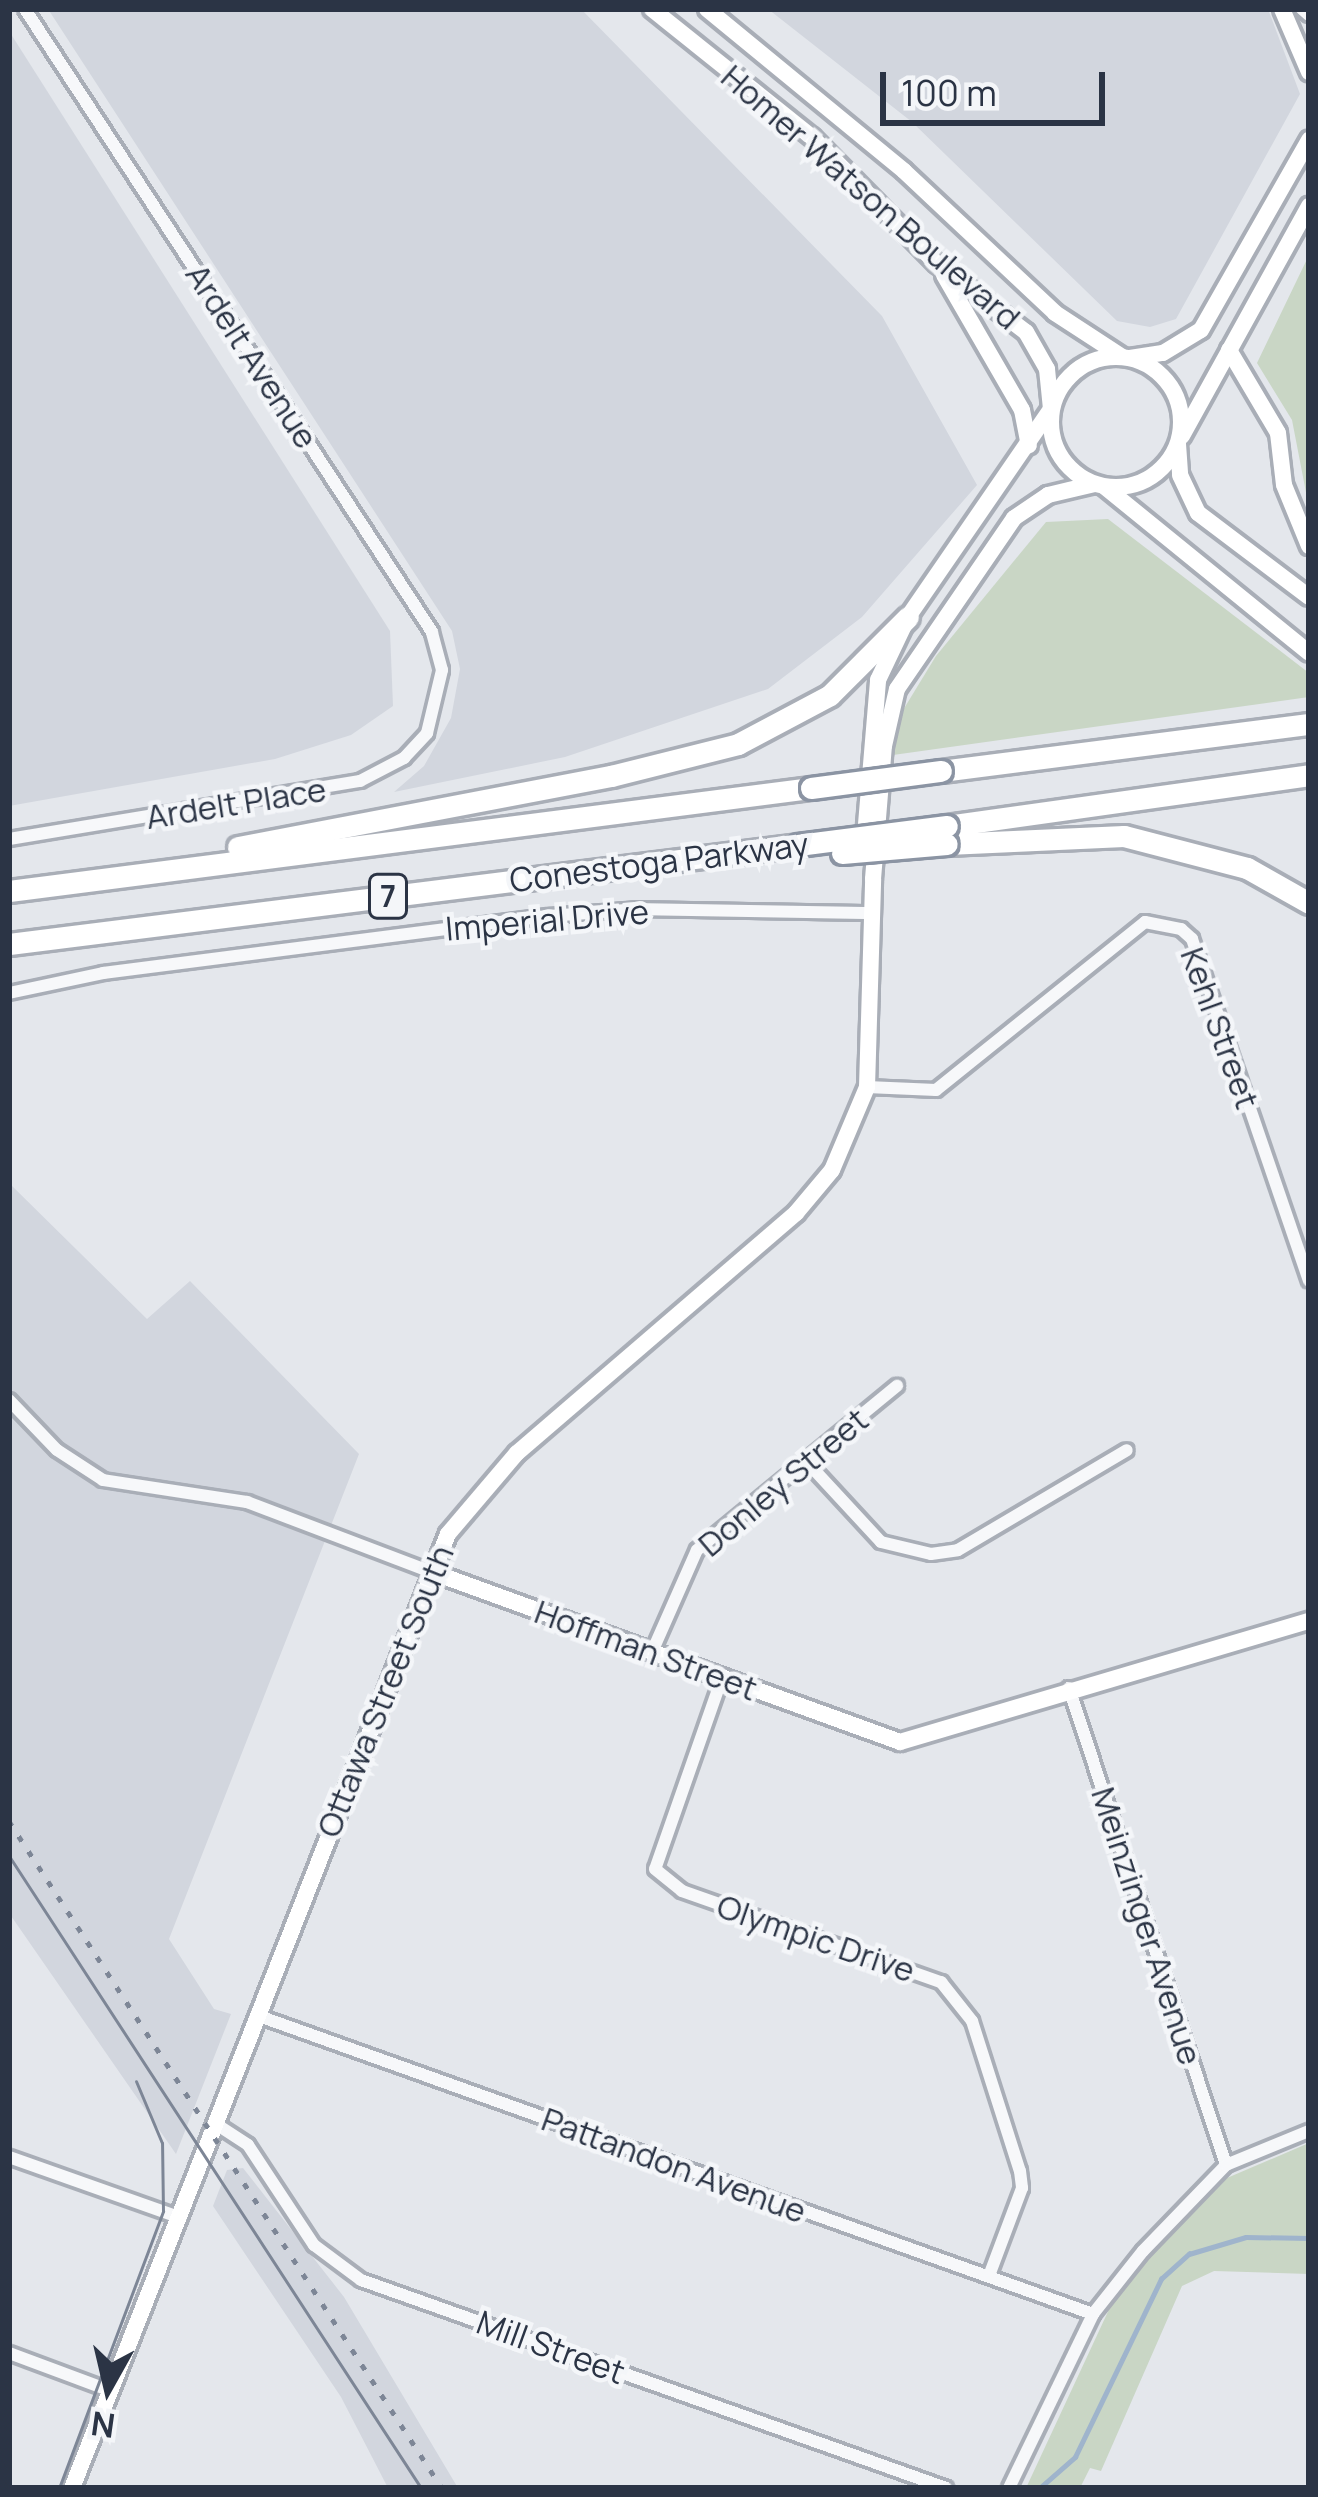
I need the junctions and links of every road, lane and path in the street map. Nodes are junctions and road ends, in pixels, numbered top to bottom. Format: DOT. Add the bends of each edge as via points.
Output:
graph roads {
  1 [pos="25,9"];
  2 [pos="652,9"];
  3 [pos="707,9"];
  4 [pos="1282,9"];
  5 [pos="1302,9"];
  6 [pos="1309,15"];
  7 [pos="1309,72"];
  8 [pos="1309,140"];
  9 [pos="1309,206"];
  10 [pos="937,264"];
  11 [pos="1229,350"];
  12 [pos="1125,357"];
  13 [pos="1051,409"];
  14 [pos="1178,443"];
  15 [pos="1029,446"];
  16 [pos="1099,485"];
  17 [pos="1309,546"];
  18 [pos="1309,597"];
  19 [pos="908,616"];
  20 [pos="1309,653"];
  21 [pos="436,716"];
  22 [pos="1309,724"];
  23 [pos="1309,775"];
  24 [pos="947,835"];
  25 [pos="9,838"];
  26 [pos="211,861"];
  27 [pos="873,878"];
  28 [pos="9,891"];
  29 [pos="1309,903"];
  30 [pos="873,913"];
  31 [pos="9,944"];
  32 [pos="9,993"];
  33 [pos="867,1087"];
  34 [pos="1309,1280"];
  35 [pos="896,1386"];
  36 [pos="9,1400"];
  37 [pos="1127,1450"];
  38 [pos="806,1461"];
  39 [pos="429,1571"];
  40 [pos="1309,1621"];
  41 [pos="652,1652"];
  42 [pos="722,1678"];
  43 [pos="1069,1688"];
  44 [pos="256,2015"];
  45 [pos="216,2124"];
  46 [pos="1309,2131"];
  47 [pos="9,2156"];
  48 [pos="1226,2164"];
  49 [pos="181,2218"];
  50 [pos="989,2276"];
  51 [pos="1093,2314"];
  52 [pos="9,2353"];
  53 [pos="111,2391"];
  54 [pos="72,2488"];
  55 [pos="946,2488"];
  56 [pos="1009,2488"];
  1 -- 21 [label="street, Ardelt Avenue" via="432,632 442,670"];
  2 -- 10 [label="main road, Homer Watson Boulevard" via="812,137"];
  3 -- 12 [label="main road, Homer Watson Boulevard" via="884,154 1055,314"];
  4 -- 7 [label="main road"];
  5 -- 6 [label="street"];
  8 -- 12 [label="main road" via="1201,330 1163,353"];
  9 -- 11 [label="main road"];
  10 -- 13 [label="main road, Homer Watson Boulevard" via="1040,348"];
  10 -- 15 [label="main road" via="1022,410"];
  11 -- 14 [label="main road"];
  11 -- 17 [label="main road" via="1278,434 1284,485"];
  12 -- 13 [label="main road" via="1080,367"];
  12 -- 14 [label="main road" via="1172,388 1181,414"];
  13 -- 15 [label="main road, Ottawa Street South"];
  13 -- 16 [label="main road" via="1063,462"];
  14 -- 16 [label="main road" via="1141,483"];
  14 -- 18 [label="main road" via="1180,475 1198,513"];
  15 -- 19 [label="main road, Ottawa Street South"];
  16 -- 20 [label="main road"];
  16 -- 27 [label="main road, Ottawa Street South" via="1048,495 1014,518 898,689 884,746"];
  19 -- 26 [label="highway" via="830,695 738,744 611,776 242,844"];
  19 -- 27 [label="main road, Ottawa Street South" via="872,711 863,858"];
  21 -- 25 [label="street, Ardelt Place" via="404,758 360,781"];
  22 -- 26 [label="highway, Conestoga Parkway / 7, bridge"];
  23 -- 24 [label="highway, Conestoga Parkway / 7"];
  24 -- 29 [label="highway" via="1124,836 1247,868"];
  24 -- 31 [label="highway, Conestoga Parkway / 7, bridge" via="766,849"];
  26 -- 28 [label="highway, Conestoga Parkway / 7"];
  27 -- 30 [label="main road, Ottawa Street South"];
  30 -- 32 [label="street, Imperial Drive" via="639,909 549,916"];
  30 -- 33 [label="main road, Ottawa Street South"];
  33 -- 34 [label="street, Kehl Street" via="936,1090 1145,922 1180,929 1192,939"];
  33 -- 39 [label="main road, Ottawa Street South" via="832,1170 796,1213 517,1453 467,1507"];
  35 -- 38 [label="street, Donley Street"];
  36 -- 39 [label="street, Hoffman Street" via="57,1450 103,1480 247,1502"];
  37 -- 38 [label="street" via="958,1550 931,1554 881,1542"];
  38 -- 41 [label="street, Donley Street" via="697,1550"];
  39 -- 41 [label="main road, Hoffman Street"];
  39 -- 44 [label="main road, Ottawa Street South"];
  40 -- 43 [label="main road, Hoffman Street"];
  41 -- 42 [label="main road, Hoffman Street"];
  42 -- 43 [label="main road, Hoffman Street" via="900,1742"];
  42 -- 50 [label="street, Olympic Drive" via="656,1869 682,1892 941,1982 972,2021 1020,2171 1022,2188"];
  43 -- 48 [label="street, Meinzinger Avenue"];
  44 -- 45 [label="main road, Ottawa Street South"];
  44 -- 50 [label="street, Pattandon Avenue"];
  45 -- 49 [label="main road, Ottawa Street South"];
  45 -- 55 [label="street, Mill Street" via="248,2145 314,2245 362,2280"];
  46 -- 48 [label="street"];
  47 -- 49 [label="street"];
  48 -- 51 [label="street"];
  49 -- 53 [label="main road, Ottawa Street South"];
  50 -- 51 [label="street, Pattandon Avenue"];
  51 -- 56 [label="street"];
  52 -- 53 [label="street"];
  53 -- 54 [label="main road, Ottawa Street South"];
}
